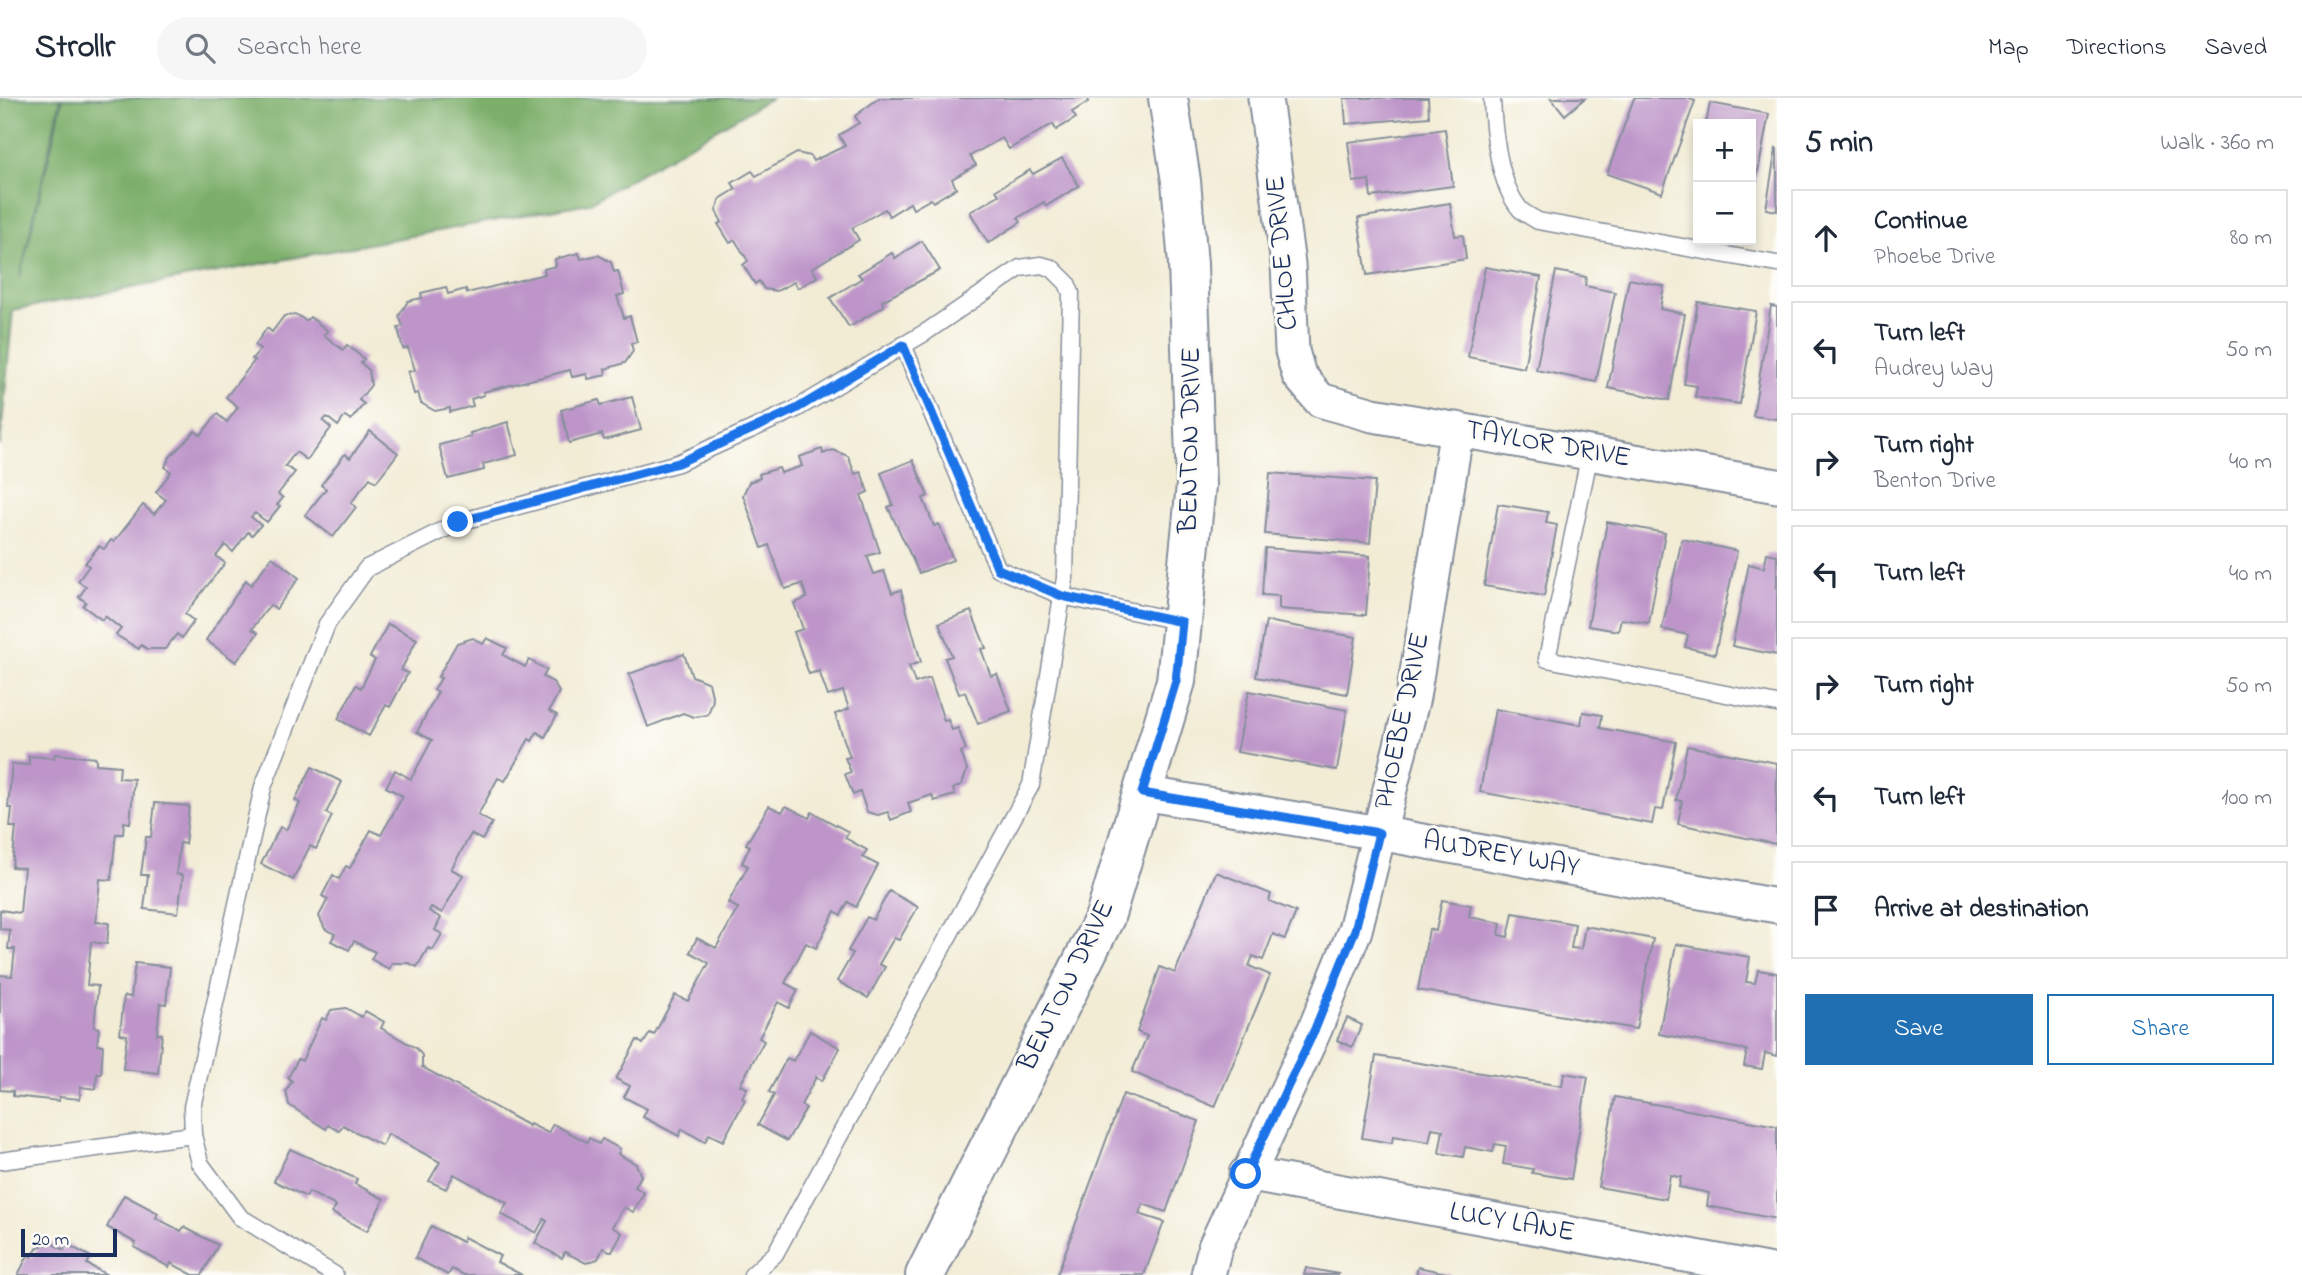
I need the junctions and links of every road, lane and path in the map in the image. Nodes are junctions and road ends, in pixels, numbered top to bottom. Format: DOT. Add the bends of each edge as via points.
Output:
graph roads {
  1 [pos="1168,98"];
  2 [pos="1265,98"];
  3 [pos="1492,98"];
  4 [pos="1777,264"];
  5 [pos="903,345"];
  6 [pos="1320,400"];
  7 [pos="1457,429"];
  8 [pos="1590,453"];
  9 [pos="1777,486"];
  10 [pos="1062,596"];
  11 [pos="1182,622"];
  12 [pos="1777,704"];
  13 [pos="1142,793"];
  14 [pos="1379,833"];
  15 [pos="1777,906"];
  16 [pos="193,1135"];
  17 [pos="0,1161"];
  18 [pos="1246,1174"];
  19 [pos="1777,1272"];
  20 [pos="335,1275"];
  21 [pos="752,1275"];
  22 [pos="925,1275"];
  23 [pos="1208,1275"];
  1 -- 11 [label="street, BENTON DRIVE" via="1181,181 1196,485"];
  2 -- 6 [label="street, CHLOE DRIVE" via="1288,264 1292,351 1299,375"];
  3 -- 4 [label="lane" via="1509,191 1520,209 1538,221"];
  5 -- 10 [label="lane" via="998,569"];
  5 -- 10 [label="lane" via="1020,268 1052,268 1067,283 1071,307"];
  5 -- 16 [label="lane" via="796,409 678,463 458,522 367,568 327,624 262,787 192,1107"];
  6 -- 7 [label="street, TAYLOR DRIVE" via="1373,415"];
  7 -- 8 [label="street, TAYLOR DRIVE"];
  7 -- 14 [label="street, PHOEBE DRIVE" via="1413,697"];
  8 -- 9 [label="street, TAYLOR DRIVE"];
  8 -- 12 [label="lane" via="1546,659"];
  10 -- 11 [label="lane"];
  10 -- 21 [label="lane" via="1031,785 775,1254"];
  11 -- 13 [label="street, BENTON DRIVE" via="1176,681"];
  13 -- 14 [label="street, AUDREY WAY"];
  13 -- 22 [label="street, BENTON DRIVE" via="1105,917"];
  14 -- 15 [label="street, AUDREY WAY"];
  14 -- 18 [label="street, PHOEBE DRIVE" via="1355,930 1315,1029"];
  16 -- 17 [label="lane"];
  16 -- 20 [label="lane" via="200,1163 240,1217"];
  18 -- 19 [label="street, LUCY LANE"];
  18 -- 23 [label="street, PHOEBE DRIVE" via="1214,1247"];
}
